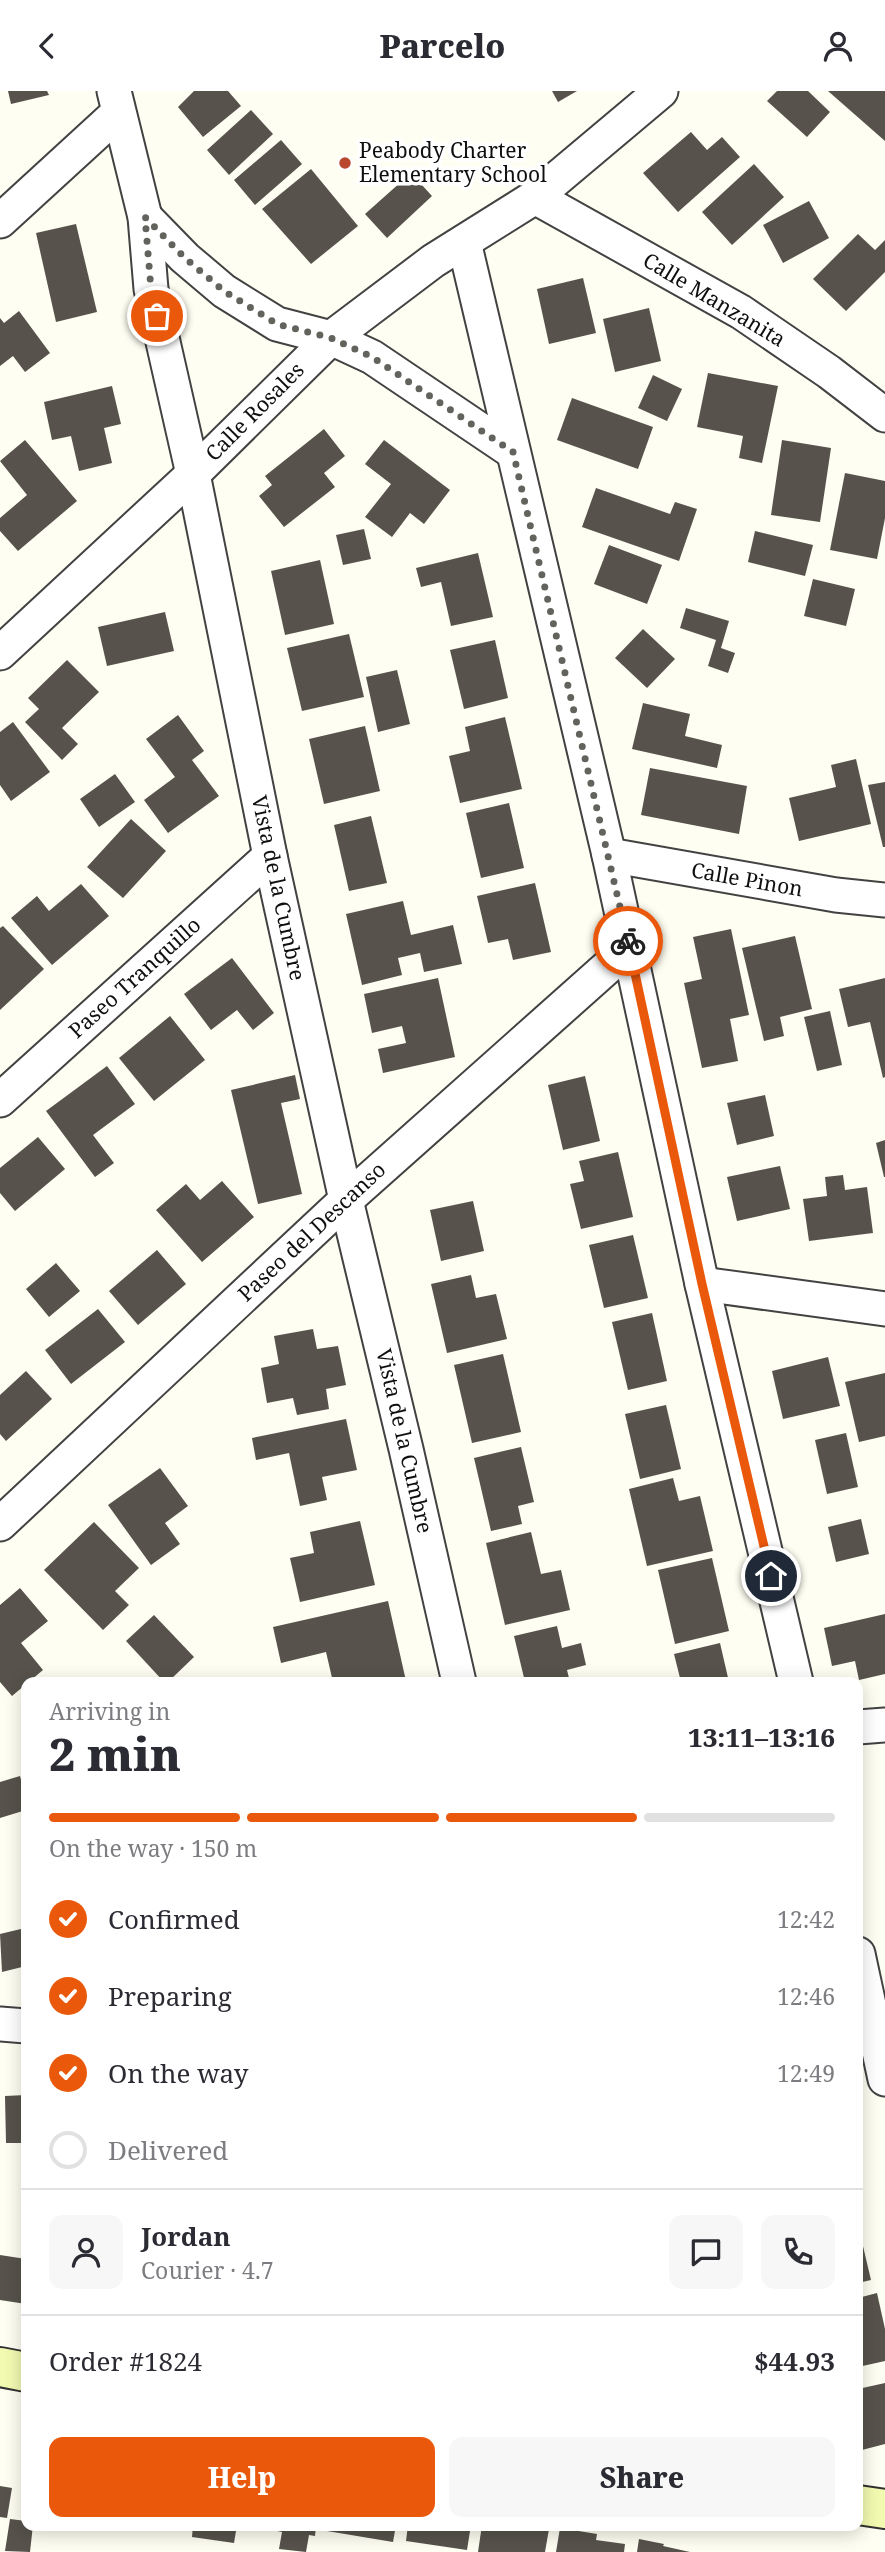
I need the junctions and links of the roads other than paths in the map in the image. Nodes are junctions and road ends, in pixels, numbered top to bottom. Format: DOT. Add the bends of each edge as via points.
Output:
graph roads {
  1 [pos="661,91"];
  2 [pos="116,102"];
  3 [pos="535,197"];
  4 [pos="145,217"];
  5 [pos="0,221"];
  6 [pos="464,242"];
  7 [pos="331,338"];
  8 [pos="885,415"];
  9 [pos="513,452"];
  10 [pos="193,474"];
  11 [pos="0,653"];
  12 [pos="609,855"];
  13 [pos="270,856"];
  14 [pos="885,900"];
  15 [pos="630,947"];
  16 [pos="0,1100"];
  17 [pos="346,1200"];
  18 [pos="702,1284"];
  19 [pos="885,1309"];
  20 [pos="0,1524"];
  21 [pos="458,1677"];
  22 [pos="795,1677"];
  23 [pos="885,1725"];
  24 [pos="863,1727"];
  25 [pos="863,1977"];
  26 [pos="0,2024"];
  27 [pos="21,2026"];
  28 [pos="885,2079"];
  29 [pos="0,2367"];
  30 [pos="21,2371"];
  31 [pos="863,2506"];
  32 [pos="885,2509"];
  1 -- 3 [label="street, Calle Rosales"];
  2 -- 4 [label="street, Vista de la Cumbre"];
  2 -- 5 [label="street"];
  3 -- 6 [label="street, Calle Rosales"];
  3 -- 8 [label="street, Calle Manzanita" via="741,312"];
  4 -- 7 [label="street" via="224,291 277,324"];
  4 -- 10 [label="street, Vista de la Cumbre" via="151,289"];
  6 -- 7 [label="street, Calle Rosales"];
  6 -- 9 [label="street"];
  7 -- 9 [label="street" via="372,357"];
  7 -- 10 [label="street, Calle Rosales"];
  9 -- 12 [label="street"];
  10 -- 11 [label="street, Calle Rosales"];
  10 -- 13 [label="street, Vista de la Cumbre"];
  12 -- 14 [label="street, Calle Pinon"];
  12 -- 15 [label="street"];
  13 -- 16 [label="street, Paseo Tranquillo"];
  13 -- 17 [label="street, Vista de la Cumbre"];
  15 -- 17 [label="street, Paseo del Descanso"];
  15 -- 18 [label="street"];
  17 -- 20 [label="street, Paseo del Descanso"];
  17 -- 21 [label="street, Vista de la Cumbre"];
  18 -- 19 [label="street"];
  18 -- 22 [label="street"];
  23 -- 24 [label="street"];
  25 -- 28 [label="street"];
  26 -- 27 [label="street"];
  29 -- 30 [label="main road"];
  31 -- 32 [label="main road"];
}
